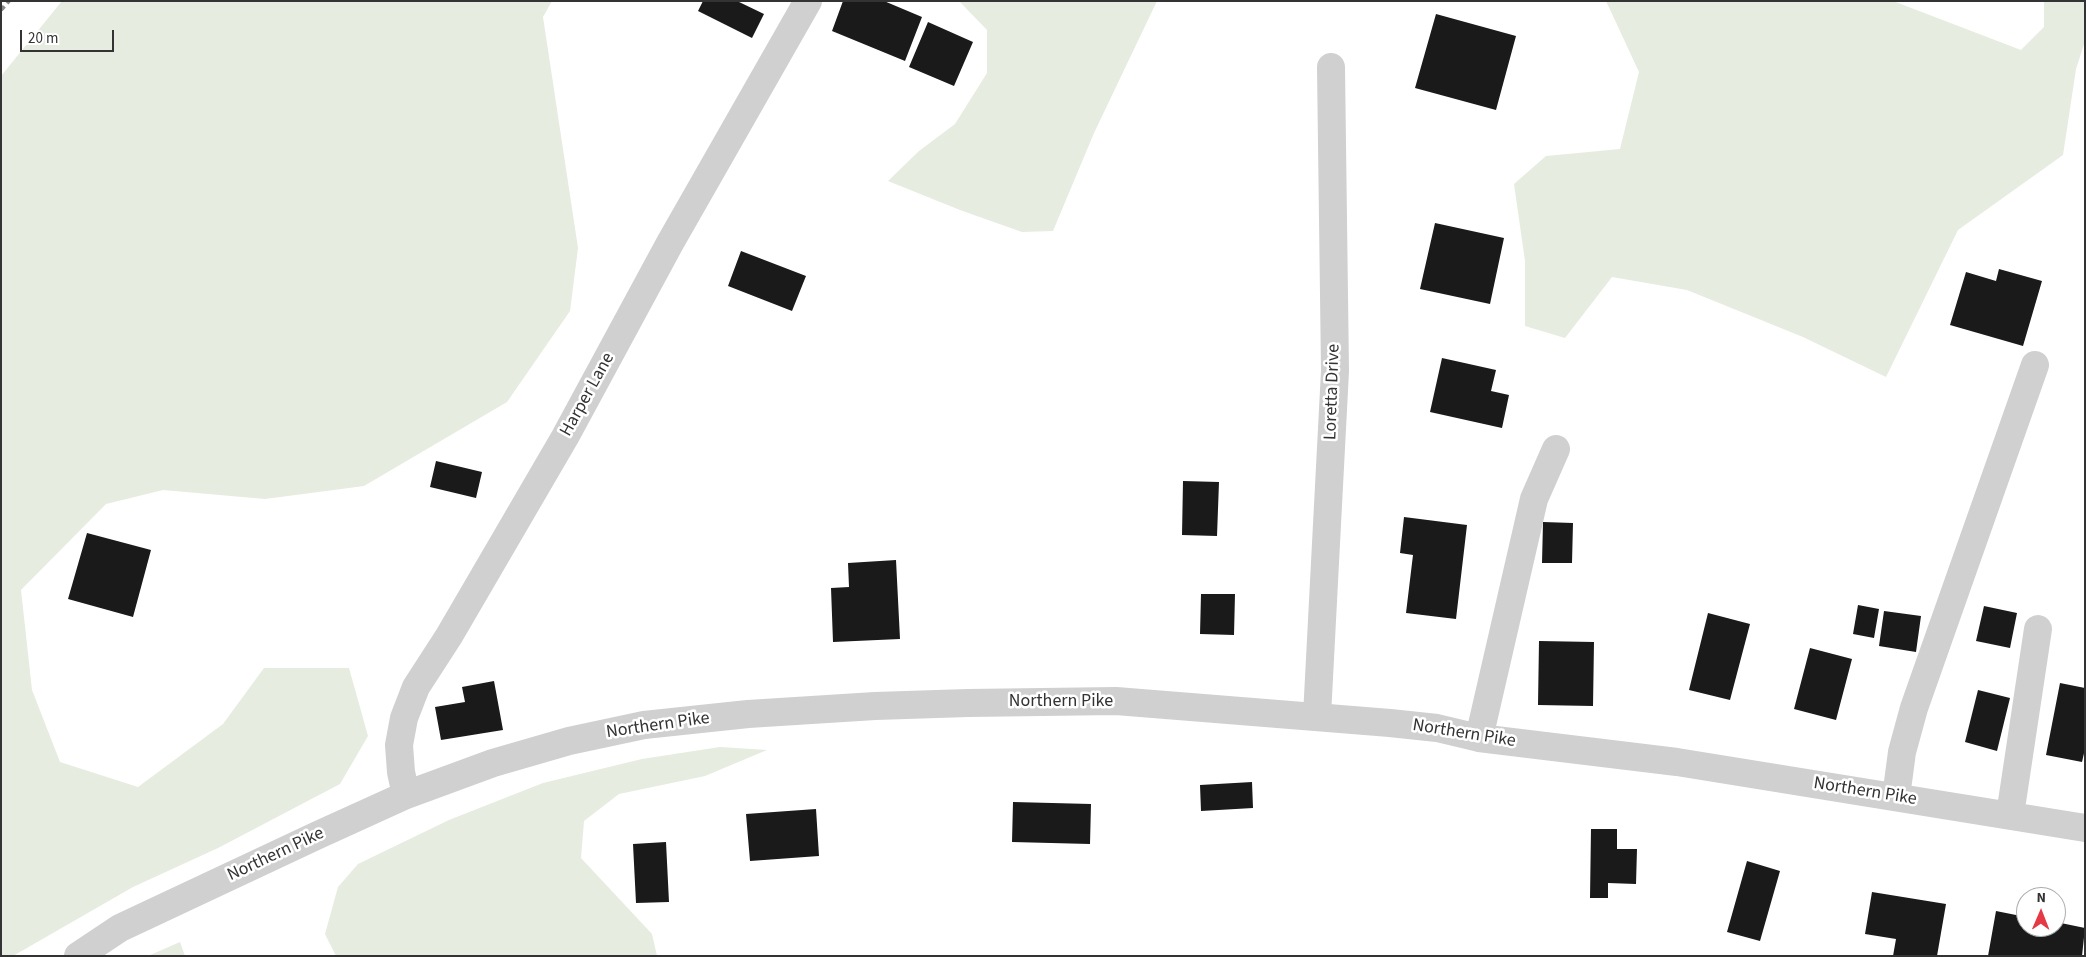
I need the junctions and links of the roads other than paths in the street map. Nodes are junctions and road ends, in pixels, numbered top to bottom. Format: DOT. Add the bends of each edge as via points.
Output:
graph roads {
  1 [pos="808,1"];
  2 [pos="1330,67"];
  3 [pos="2035,365"];
  4 [pos="1556,449"];
  5 [pos="2038,629"];
  6 [pos="1317,716"];
  7 [pos="1479,738"];
  8 [pos="406,795"];
  9 [pos="1896,797"];
  10 [pos="2010,816"];
  11 [pos="2085,828"];
  12 [pos="78,956"];
  1 -- 8 [label="street, Harper Lane" via="565,436 416,687 404,718 399,745 400,772"];
  2 -- 6 [label="street, Loretta Drive" via="1335,371"];
  3 -- 9 [label="street" via="1914,708 1902,752"];
  4 -- 7 [label="street" via="1534,499"];
  5 -- 10 [label="street"];
  6 -- 7 [label="street, Northern Pike" via="1437,728"];
  6 -- 8 [label="street, Northern Pike" via="1116,701 949,703 748,714 644,725 569,741"];
  7 -- 9 [label="street, Northern Pike" via="1677,762"];
  8 -- 12 [label="street, Northern Pike" via="120,928"];
  9 -- 10 [label="street, Northern Pike"];
  10 -- 11 [label="street, Northern Pike"];
}
